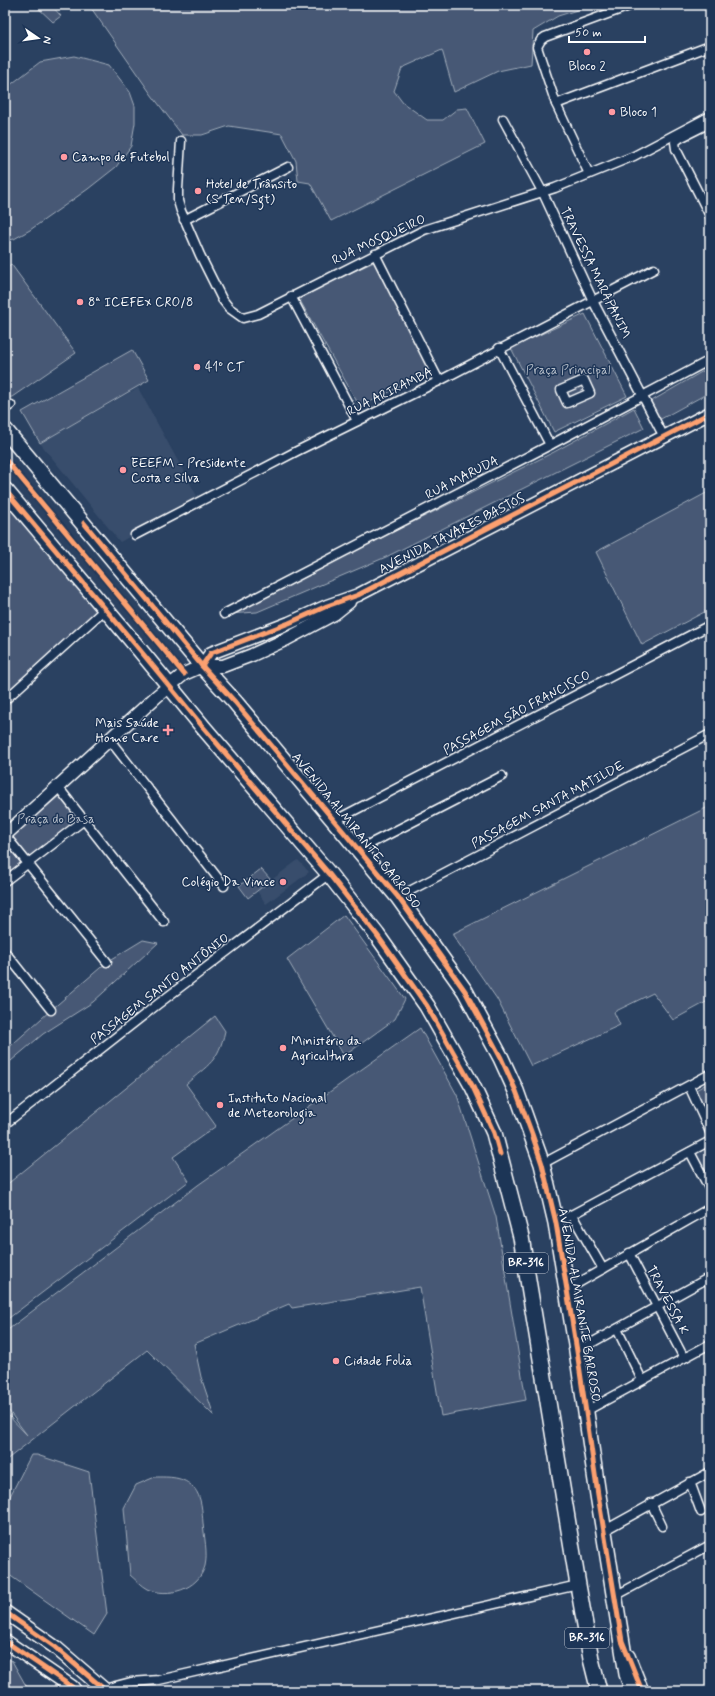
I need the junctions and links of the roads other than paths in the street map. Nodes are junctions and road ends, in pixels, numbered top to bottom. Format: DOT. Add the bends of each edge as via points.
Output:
graph roads {
  1 [pos="632,5"];
  2 [pos="710,46"];
  3 [pos="556,104"];
  4 [pos="710,116"];
  5 [pos="503,119"];
  6 [pos="710,123"];
  7 [pos="181,141"];
  8 [pos="288,167"];
  9 [pos="589,174"];
  10 [pos="543,193"];
  11 [pos="710,216"];
  12 [pos="184,220"];
  13 [pos="375,254"];
  14 [pos="654,269"];
  15 [pos="291,296"];
  16 [pos="593,300"];
  17 [pos="499,348"];
  18 [pos="710,360"];
  19 [pos="439,380"];
  20 [pos="642,396"];
  21 [pos="710,413"];
  22 [pos="358,421"];
  23 [pos="5,430"];
  24 [pos="664,437"];
  25 [pos="550,445"];
  26 [pos="5,490"];
  27 [pos="135,535"];
  28 [pos="358,596"];
  29 [pos="105,609"];
  30 [pos="224,614"];
  31 [pos="710,625"];
  32 [pos="202,666"];
  33 [pos="169,686"];
  34 [pos="5,700"];
  35 [pos="710,734"];
  36 [pos="109,739"];
  37 [pos="502,776"];
  38 [pos="58,787"];
  39 [pos="84,820"];
  40 [pos="334,821"];
  41 [pos="5,835"];
  42 [pos="358,850"];
  43 [pos="27,863"];
  44 [pos="329,874"];
  45 [pos="5,881"];
  46 [pos="224,886"];
  47 [pos="398,897"];
  48 [pos="164,922"];
  49 [pos="5,952"];
  50 [pos="107,962"];
  51 [pos="51,1010"];
  52 [pos="710,1074"];
  53 [pos="688,1086"];
  54 [pos="5,1124"];
  55 [pos="710,1132"];
  56 [pos="710,1141"];
  57 [pos="690,1152"];
  58 [pos="542,1164"];
  59 [pos="710,1190"];
  60 [pos="710,1208"];
  61 [pos="572,1215"];
  62 [pos="556,1223"];
  63 [pos="629,1254"];
  64 [pos="603,1269"];
  65 [pos="710,1277"];
  66 [pos="566,1290"];
  67 [pos="656,1306"];
  68 [pos="617,1329"];
  69 [pos="710,1344"];
  70 [pos="577,1351"];
  71 [pos="684,1358"];
  72 [pos="642,1380"];
  73 [pos="586,1411"];
  74 [pos="710,1472"];
  75 [pos="690,1482"];
  76 [pos="651,1503"];
  77 [pos="701,1512"];
  78 [pos="662,1526"];
  79 [pos="605,1530"];
  80 [pos="710,1545"];
  81 [pos="578,1585"];
  82 [pos="615,1596"];
  83 [pos="5,1612"];
  84 [pos="5,1641"];
  85 [pos="622,1641"];
  86 [pos="103,1690"];
  87 [pos="75,1691"];
  88 [pos="599,1691"];
  89 [pos="633,1691"];
  90 [pos="642,1691"];
  1 -- 3 [label="street" via="541,40 537,47 538,54"];
  2 -- 3 [label="street"];
  3 -- 9 [label="street"];
  4 -- 9 [label="street, RUA MOSQUEIRO" via="634,156"];
  5 -- 10 [label="street, TRAVESSA MARAPANIM"];
  6 -- 11 [label="street" via="675,142 676,149"];
  7 -- 12 [label="street, RUA MOSQUEIRO" via="178,201"];
  8 -- 12 [label="street"];
  9 -- 10 [label="street, RUA MOSQUEIRO"];
  10 -- 13 [label="street, RUA MOSQUEIRO" via="424,230"];
  10 -- 16 [label="street, TRAVESSA MARAPANIM"];
  12 -- 15 [label="street, RUA MOSQUEIRO" via="222,299 235,313 243,318 258,314"];
  13 -- 15 [label="street, RUA MOSQUEIRO"];
  13 -- 19 [label="street"];
  14 -- 16 [label="street, RUA ARIRAMBA"];
  15 -- 22 [label="street"];
  16 -- 17 [label="street, RUA ARIRAMBA"];
  16 -- 20 [label="street, TRAVESSA MARAPANIM"];
  17 -- 19 [label="street, RUA ARIRAMBA"];
  17 -- 25 [label="street"];
  18 -- 20 [label="street, RUA MARUDA"];
  19 -- 22 [label="street, RUA ARIRAMBA"];
  20 -- 24 [label="street, TRAVESSA MARAPANIM"];
  20 -- 25 [label="street, RUA MARUDA"];
  21 -- 24 [label="main road, AVENIDA TAVARES BASTOS"];
  22 -- 27 [label="street, RUA ARIRAMBA"];
  23 -- 32 [label="highway, AVENIDA ALMIRANTE BARROSO / BR-316"];
  24 -- 28 [label="main road, AVENIDA TAVARES BASTOS"];
  25 -- 30 [label="street, RUA MARUDA"];
  26 -- 29 [label="highway, BR-316"];
  28 -- 32 [label="main road, AVENIDA TAVARES BASTOS" via="211,653"];
  28 -- 32 [label="main road, AVENIDA TAVARES BASTOS" via="334,614 252,655 222,666"];
  29 -- 33 [label="highway, BR-316"];
  29 -- 34 [label="street"];
  31 -- 40 [label="street, PASSAGEM SÃO FRANCISCO"];
  32 -- 33 [label="main road, AVENIDA TAVARES BASTOS" via="184,674"];
  32 -- 40 [label="highway, AVENIDA ALMIRANTE BARROSO / BR-316"];
  33 -- 36 [label="main road, AVENIDA TAVARES BASTOS"];
  33 -- 44 [label="highway, BR-316"];
  35 -- 47 [label="street, PASSAGEM SANTA MATILDE"];
  36 -- 38 [label="main road, AVENIDA TAVARES BASTOS"];
  36 -- 46 [label="street"];
  37 -- 42 [label="street"];
  38 -- 39 [label="street"];
  38 -- 41 [label="main road, AVENIDA TAVARES BASTOS"];
  39 -- 43 [label="street"];
  39 -- 48 [label="street"];
  40 -- 42 [label="highway, AVENIDA ALMIRANTE BARROSO / BR-316"];
  41 -- 43 [label="street"];
  42 -- 47 [label="highway, AVENIDA ALMIRANTE BARROSO / BR-316"];
  43 -- 45 [label="street"];
  43 -- 50 [label="street"];
  44 -- 54 [label="street, PASSAGEM SANTO ANTÔNIO"];
  44 -- 81 [label="highway, BR-316" via="428,1006 473,1086 494,1133 521,1237"];
  47 -- 58 [label="highway, AVENIDA ALMIRANTE BARROSO / BR-316" via="465,991 516,1091"];
  49 -- 51 [label="street"];
  52 -- 53 [label="street"];
  53 -- 55 [label="street"];
  53 -- 58 [label="street"];
  56 -- 57 [label="street"];
  57 -- 59 [label="street"];
  57 -- 61 [label="street"];
  58 -- 62 [label="highway, AVENIDA ALMIRANTE BARROSO / BR-316"];
  60 -- 63 [label="street"];
  61 -- 62 [label="street"];
  61 -- 64 [label="street"];
  62 -- 66 [label="highway, AVENIDA ALMIRANTE BARROSO / BR-316"];
  63 -- 64 [label="street"];
  63 -- 67 [label="street, TRAVESSA K"];
  64 -- 66 [label="street"];
  65 -- 67 [label="street"];
  66 -- 70 [label="highway, AVENIDA ALMIRANTE BARROSO / BR-316"];
  67 -- 68 [label="street"];
  67 -- 71 [label="street, TRAVESSA K"];
  68 -- 70 [label="street"];
  68 -- 72 [label="street"];
  69 -- 71 [label="street"];
  70 -- 73 [label="highway, AVENIDA ALMIRANTE BARROSO / BR-316"];
  71 -- 72 [label="street"];
  72 -- 73 [label="street"];
  73 -- 79 [label="highway, AVENIDA ALMIRANTE BARROSO / BR-316"];
  74 -- 75 [label="street"];
  75 -- 76 [label="street"];
  75 -- 77 [label="street"];
  76 -- 78 [label="street"];
  76 -- 79 [label="street"];
  79 -- 82 [label="highway, AVENIDA ALMIRANTE BARROSO / BR-316"];
  80 -- 82 [label="street"];
  81 -- 86 [label="street" via="159,1680 131,1682"];
  81 -- 88 [label="highway, BR-316"];
  82 -- 85 [label="highway, AVENIDA ALMIRANTE BARROSO / BR-316"];
  83 -- 86 [label="main road" via="55,1647"];
  84 -- 87 [label="main road"];
  85 -- 89 [label="highway, AVENIDA ALMIRANTE BARROSO / BR-316" via="627,1674"];
  85 -- 90 [label="main road"];
}
